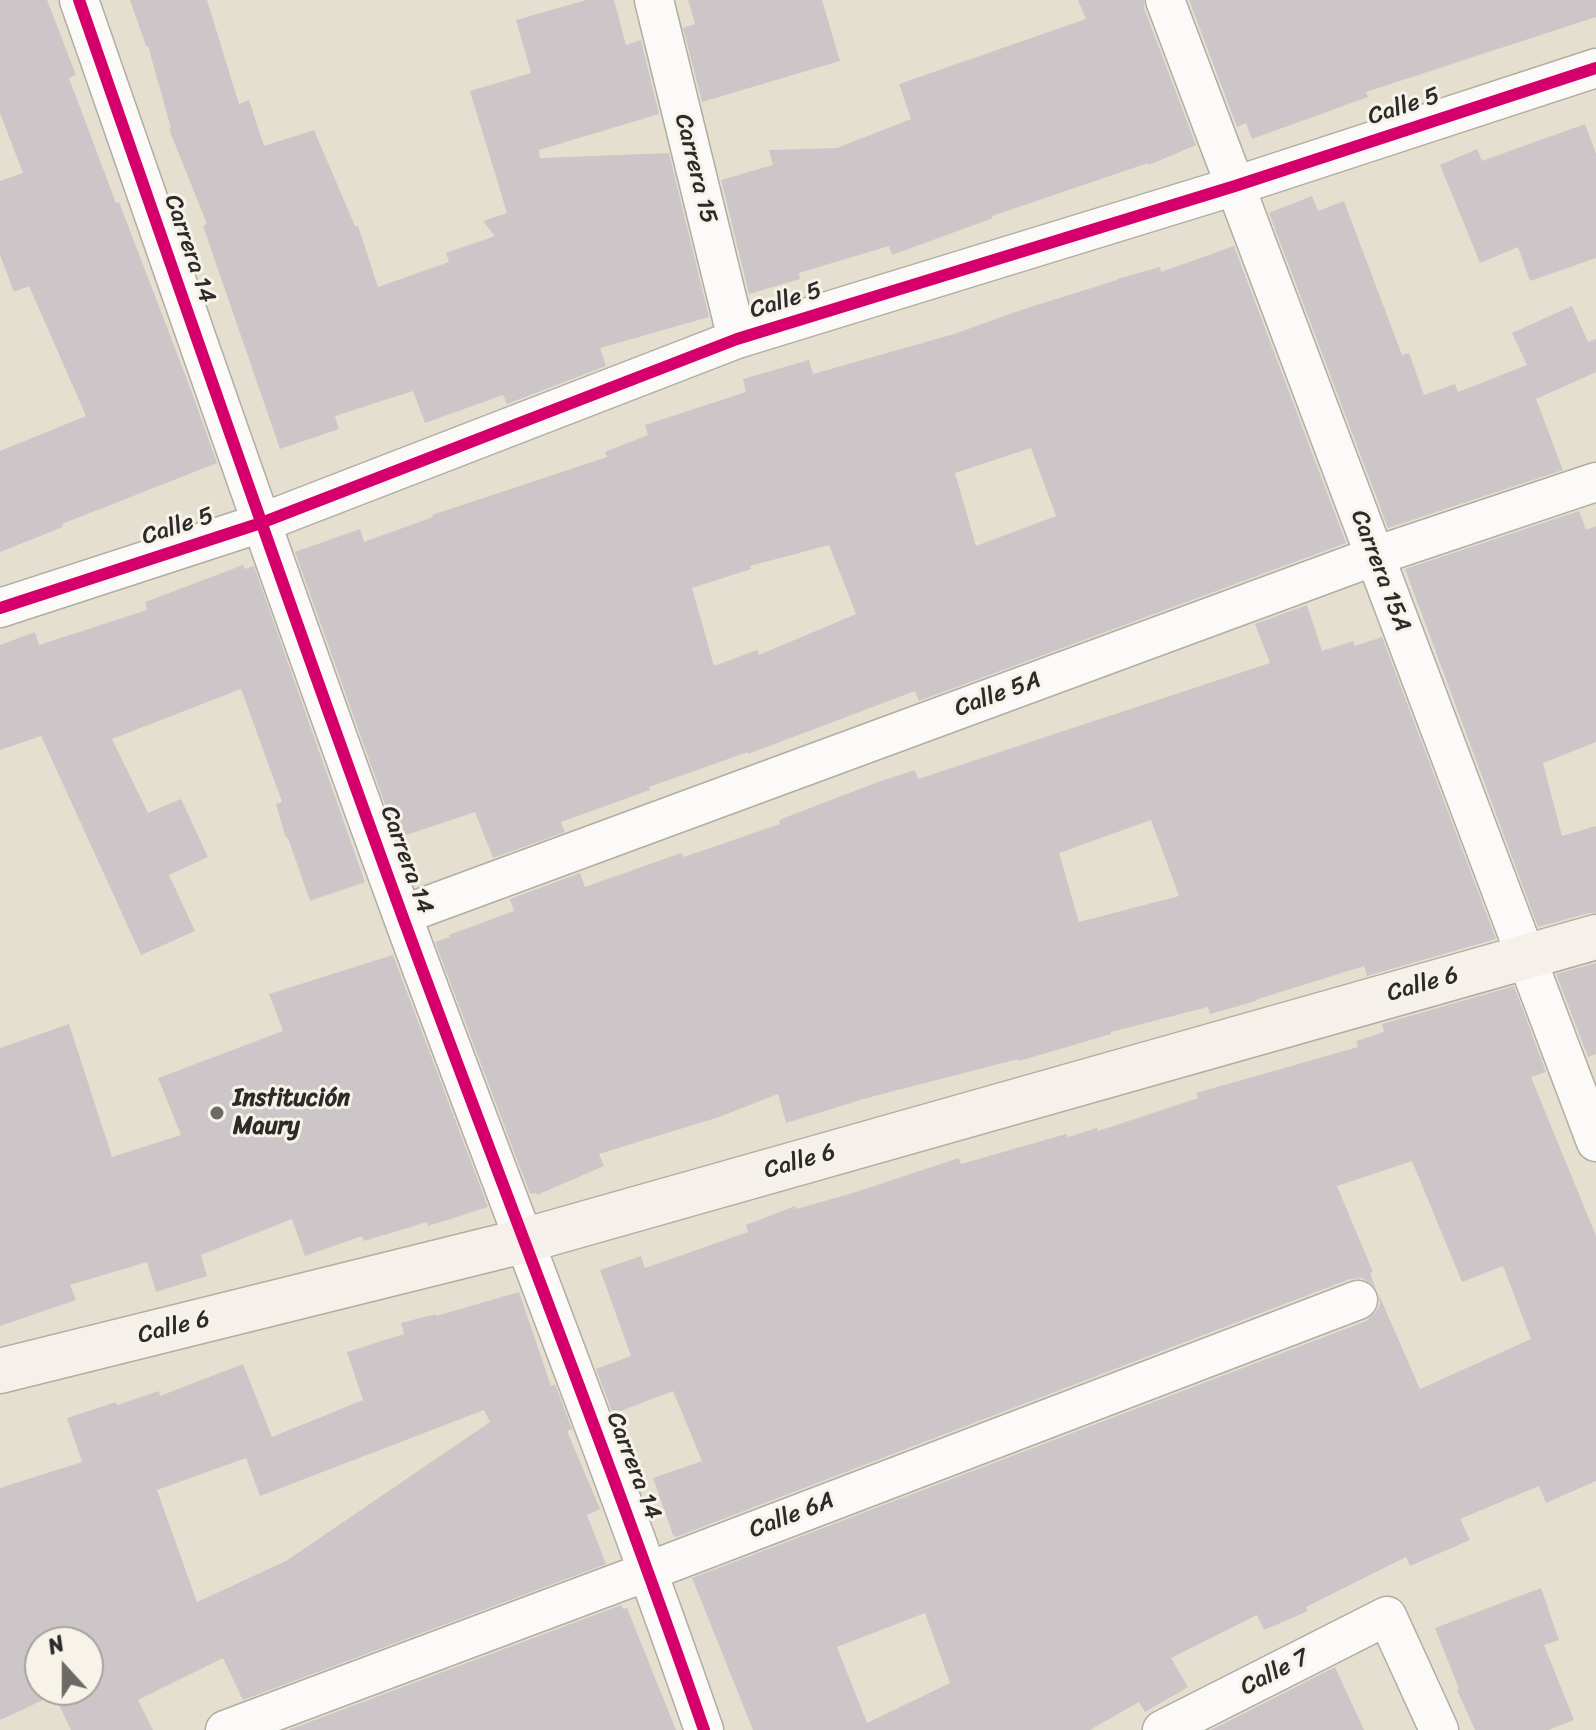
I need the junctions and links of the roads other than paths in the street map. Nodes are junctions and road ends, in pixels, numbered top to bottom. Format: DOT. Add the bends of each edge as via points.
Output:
graph roads {
  1 [pos="79,0"];
  2 [pos="654,0"];
  3 [pos="1165,0"];
  4 [pos="1596,68"];
  5 [pos="1235,186"];
  6 [pos="737,339"];
  7 [pos="1596,482"];
  8 [pos="261,523"];
  9 [pos="1375,556"];
  10 [pos="0,608"];
  11 [pos="402,915"];
  12 [pos="1596,937"];
  13 [pos="1525,956"];
  14 [pos="1596,1142"];
  15 [pos="523,1241"];
  16 [pos="1358,1300"];
  17 [pos="0,1371"];
  18 [pos="649,1571"];
  19 [pos="225,1730"];
  20 [pos="704,1730"];
  21 [pos="1162,1730"];
  22 [pos="1439,1730"];
  1 -- 8 [label="street, Carrera 14"];
  2 -- 6 [label="street, Carrera 15"];
  3 -- 5 [label="street, Carrera 15A"];
  4 -- 5 [label="street, Calle 5"];
  5 -- 6 [label="street, Calle 5"];
  5 -- 9 [label="street, Carrera 15A"];
  6 -- 8 [label="street, Calle 5"];
  7 -- 9 [label="street, Calle 5A"];
  8 -- 10 [label="street, Calle 5"];
  8 -- 11 [label="street, Carrera 14"];
  9 -- 11 [label="street, Calle 5A"];
  9 -- 13 [label="street, Carrera 15A"];
  11 -- 15 [label="street, Carrera 14"];
  12 -- 13 [label="street, Calle 6"];
  13 -- 14 [label="street, Carrera 15A"];
  13 -- 15 [label="street, Calle 6"];
  15 -- 17 [label="street, Calle 6"];
  15 -- 18 [label="street, Carrera 14"];
  16 -- 18 [label="street, Calle 6A"];
  18 -- 19 [label="street, Calle 6A"];
  18 -- 20 [label="street, Carrera 14"];
  21 -- 22 [label="street, Calle 7" via="1387,1616"];
}
